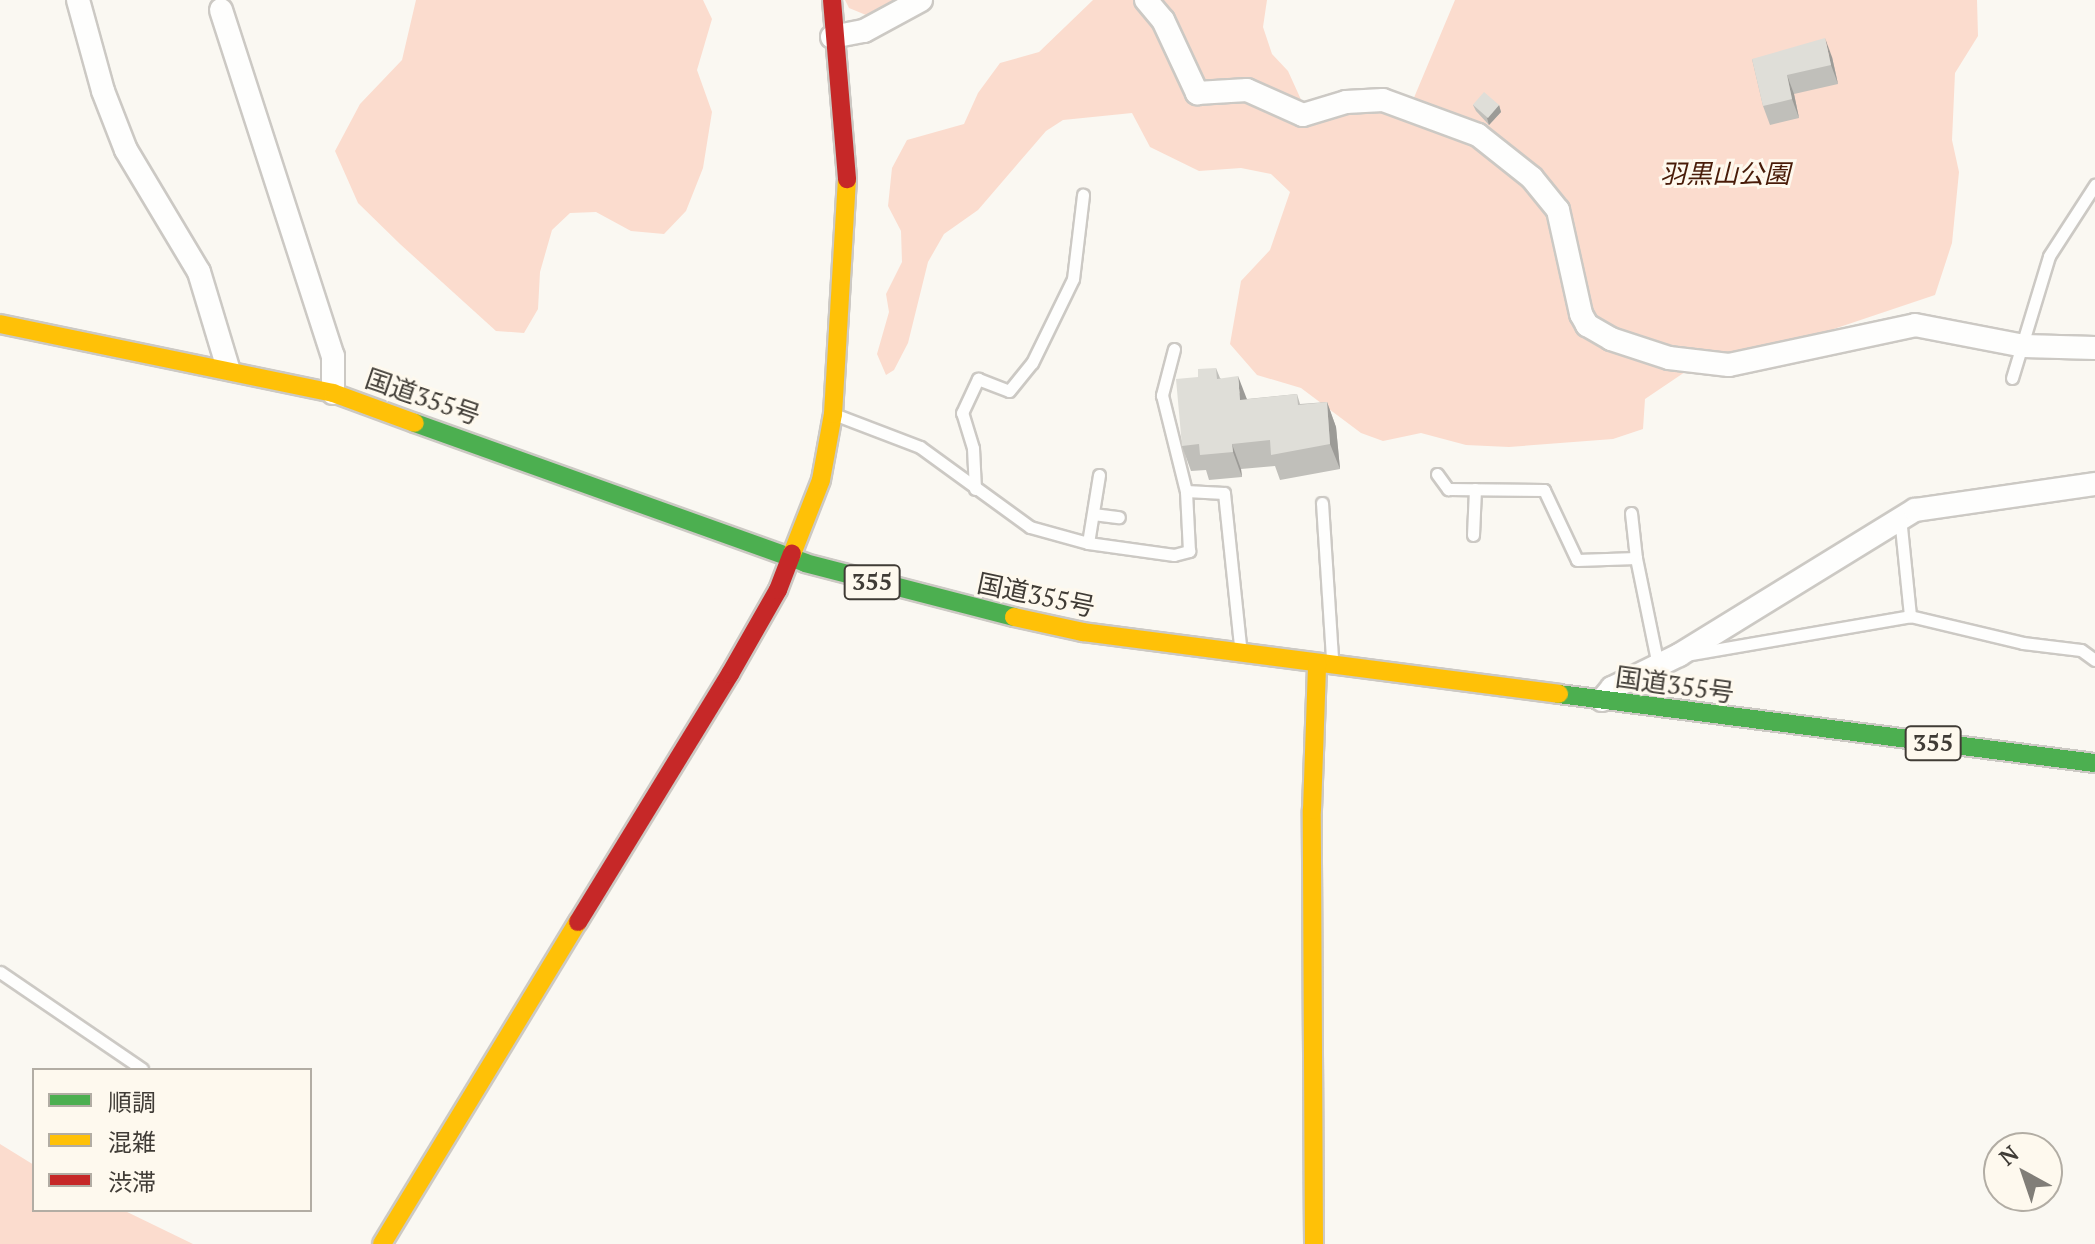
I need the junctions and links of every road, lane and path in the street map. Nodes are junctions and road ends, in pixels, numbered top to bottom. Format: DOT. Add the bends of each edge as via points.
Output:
graph roads {
  1 [pos="78,0"];
  2 [pos="832,0"];
  3 [pos="921,0"];
  4 [pos="1146,0"];
  5 [pos="221,10"];
  6 [pos="832,37"];
  7 [pos="2095,185"];
  8 [pos="1083,195"];
  9 [pos="0,324"];
  10 [pos="2024,346"];
  11 [pos="2095,348"];
  12 [pos="1174,349"];
  13 [pos="228,368"];
  14 [pos="2012,378"];
  15 [pos="333,393"];
  16 [pos="833,414"];
  17 [pos="1437,474"];
  18 [pos="1099,475"];
  19 [pos="2095,484"];
  20 [pos="975,489"];
  21 [pos="1475,489"];
  22 [pos="1186,491"];
  23 [pos="1322,503"];
  24 [pos="1631,513"];
  25 [pos="1093,514"];
  26 [pos="1119,517"];
  27 [pos="1900,517"];
  28 [pos="1473,535"];
  29 [pos="1088,543"];
  30 [pos="792,558"];
  31 [pos="1636,558"];
  32 [pos="1910,616"];
  33 [pos="1241,653"];
  34 [pos="1679,655"];
  35 [pos="2095,660"];
  36 [pos="1324,665"];
  37 [pos="1658,665"];
  38 [pos="1602,701"];
  39 [pos="2095,763"];
  40 [pos="0,972"];
  41 [pos="141,1068"];
  42 [pos="382,1244"];
  43 [pos="1314,1244"];
  1 -- 13 [label="street" via="126,150 199,272"];
  2 -- 6 [label="main road"];
  3 -- 6 [label="street" via="864,31"];
  4 -- 10 [label="street" via="1163,20 1197,93 1247,90 1303,115 1346,102 1383,100 1478,135 1532,178 1558,210 1581,314 1611,339 1669,358 1729,365 1915,325"];
  5 -- 15 [label="street" via="333,356"];
  6 -- 16 [label="main road" via="846,93 848,154"];
  7 -- 10 [label="lane" via="2049,256"];
  8 -- 20 [label="lane" via="1073,279 1032,363 1009,391 978,379 962,413 973,448"];
  9 -- 13 [label="main road, 国道355号 / 355"];
  10 -- 11 [label="street"];
  10 -- 14 [label="lane"];
  12 -- 22 [label="lane" via="1162,395"];
  13 -- 15 [label="main road, 国道355号 / 355"];
  15 -- 30 [label="main road, 国道355号 / 355"];
  16 -- 20 [label="lane" via="920,447"];
  16 -- 30 [label="main road" via="821,480"];
  17 -- 21 [label="lane" via="1448,489"];
  18 -- 25 [label="lane"];
  19 -- 27 [label="street" via="1947,501"];
  20 -- 29 [label="lane" via="1030,527"];
  21 -- 28 [label="lane"];
  21 -- 31 [label="lane" via="1544,490 1577,560"];
  22 -- 29 [label="lane" via="1189,551 1174,555"];
  22 -- 33 [label="lane" via="1224,493"];
  23 -- 36 [label="lane"];
  24 -- 31 [label="lane"];
  25 -- 26 [label="lane"];
  25 -- 29 [label="lane"];
  27 -- 32 [label="lane"];
  27 -- 34 [label="street"];
  30 -- 33 [label="main road, 国道355号 / 355" via="953,604 1083,632"];
  30 -- 42 [label="main road" via="730,674"];
  31 -- 37 [label="lane"];
  32 -- 34 [label="lane"];
  32 -- 35 [label="lane" via="2023,643 2081,650"];
  33 -- 36 [label="main road, 国道355号 / 355"];
  34 -- 37 [label="street"];
  36 -- 38 [label="main road, 国道355号 / 355"];
  36 -- 43 [label="main road" via="1312,810"];
  37 -- 38 [label="street" via="1605,693"];
  38 -- 39 [label="main road, 国道355号 / 355"];
  40 -- 41 [label="lane"];
}
